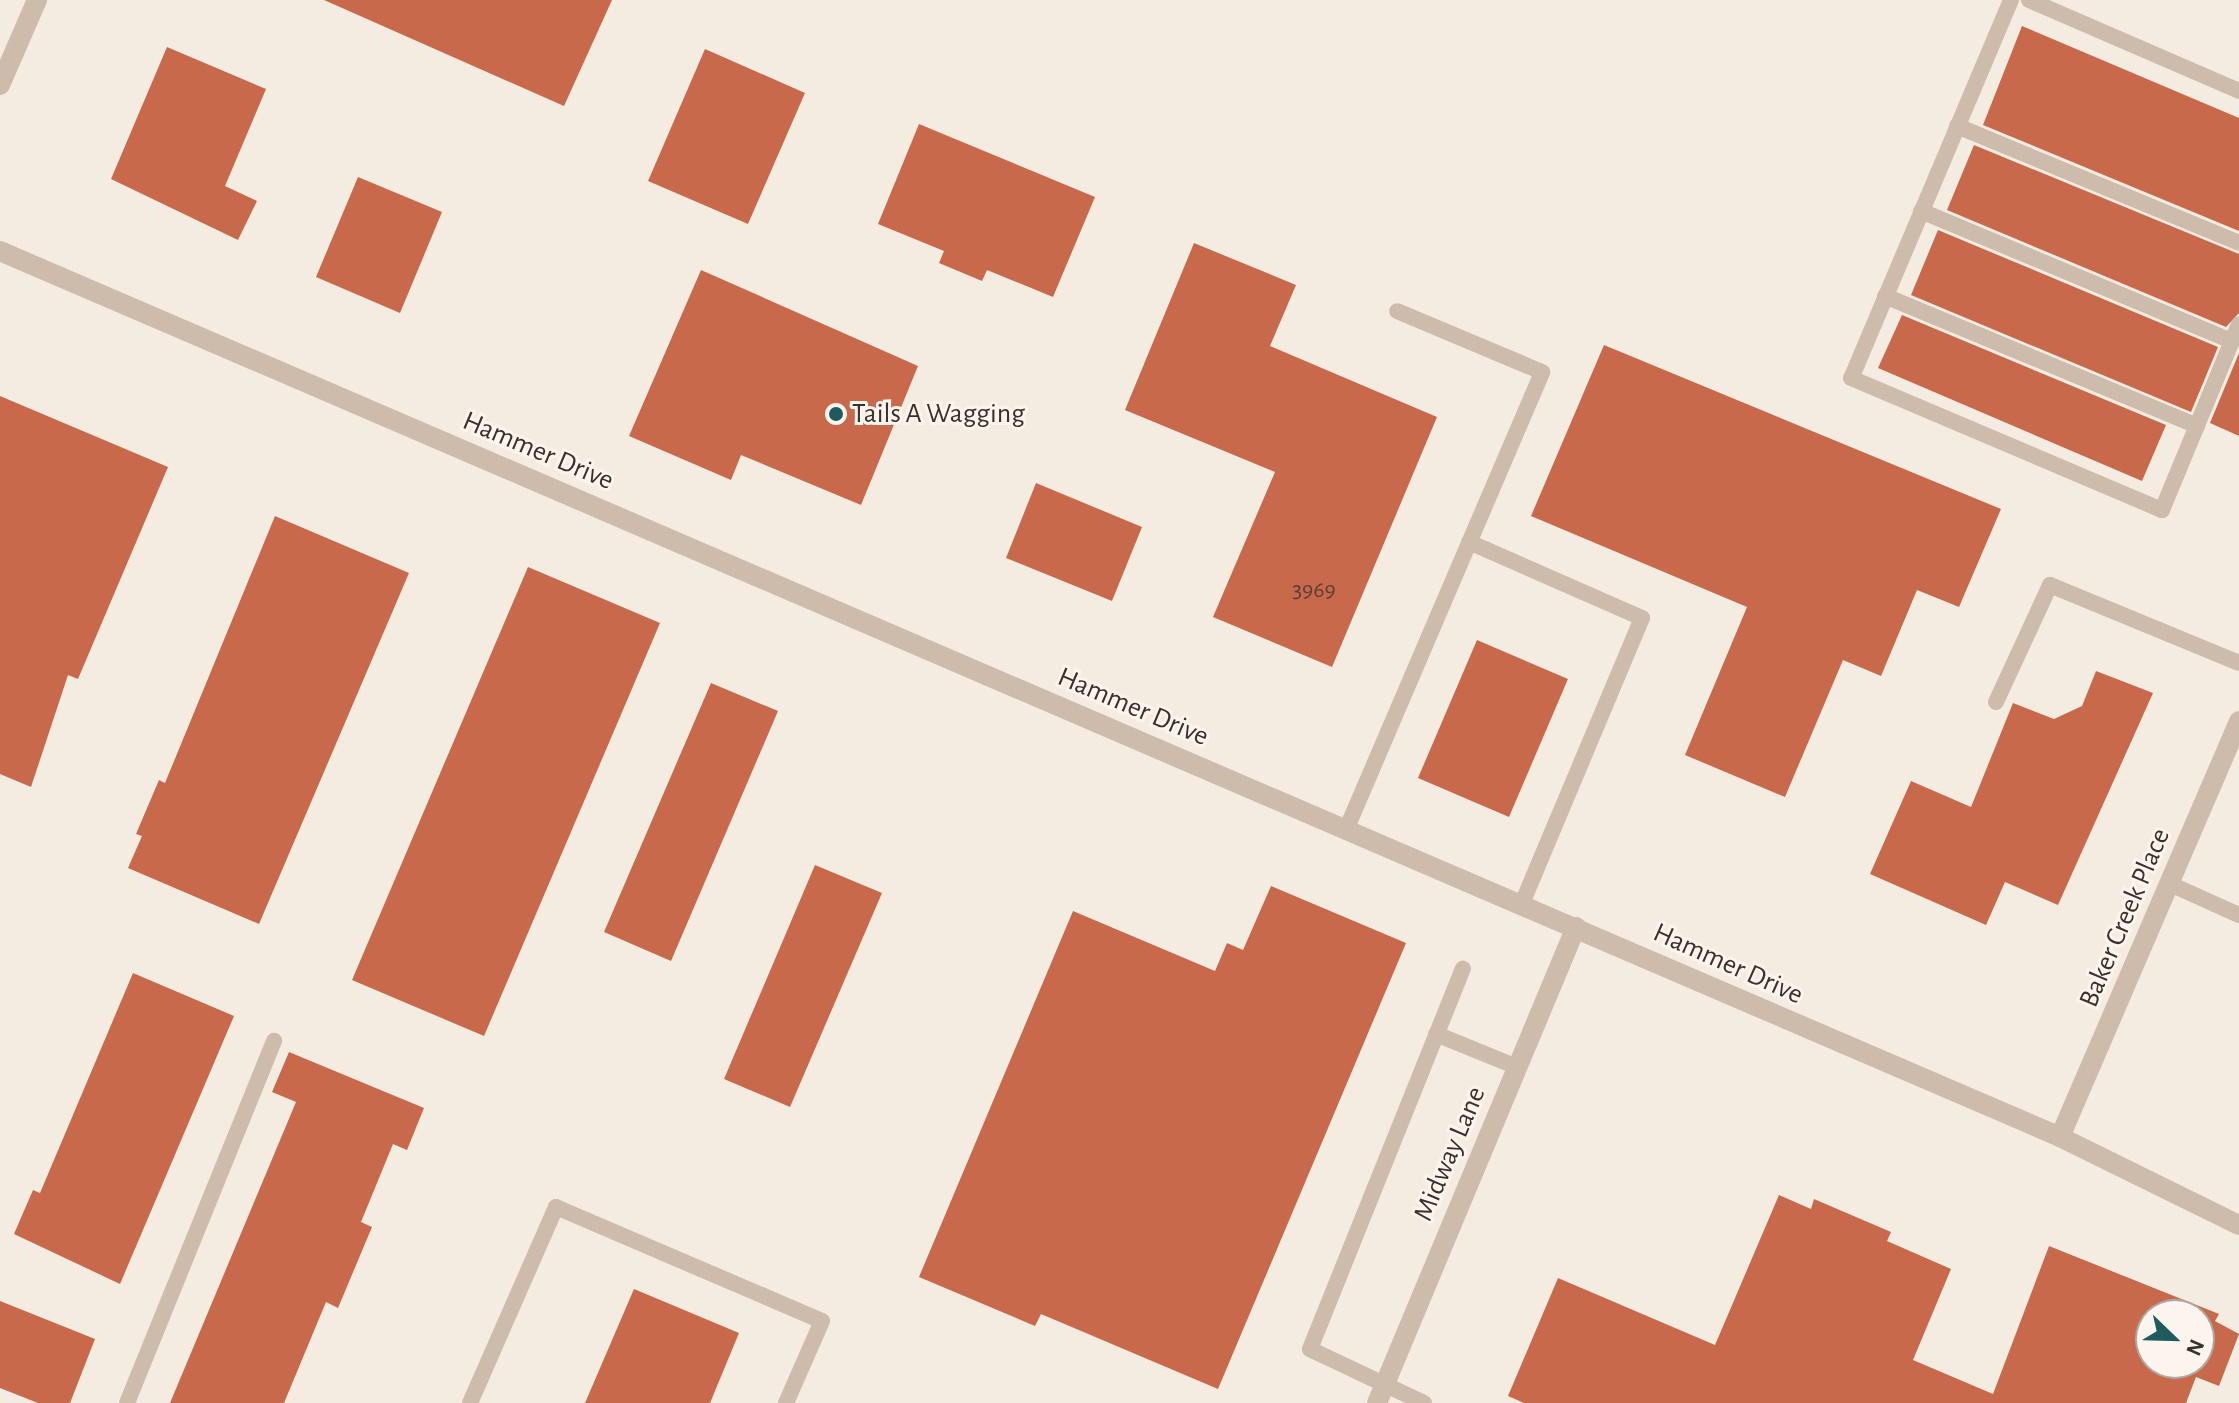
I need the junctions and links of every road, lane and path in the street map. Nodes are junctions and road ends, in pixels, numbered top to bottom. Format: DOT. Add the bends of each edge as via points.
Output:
graph roads {
  1 [pos="37,0"];
  2 [pos="2011,0"];
  3 [pos="2029,0"];
  4 [pos="0,85"];
  5 [pos="2239,91"];
  6 [pos="1957,126"];
  7 [pos="1921,211"];
  8 [pos="2239,243"];
  9 [pos="0,251"];
  10 [pos="1885,296"];
  11 [pos="1397,311"];
  12 [pos="2239,324"];
  13 [pos="2232,341"];
  14 [pos="2197,426"];
  15 [pos="1469,542"];
  16 [pos="2239,663"];
  17 [pos="1996,702"];
  18 [pos="2239,721"];
  19 [pos="1346,830"];
  20 [pos="2170,884"];
  21 [pos="1522,904"];
  22 [pos="2239,915"];
  23 [pos="1576,927"];
  24 [pos="1463,969"];
  25 [pos="1436,1034"];
  26 [pos="274,1041"];
  27 [pos="1517,1067"];
  28 [pos="2060,1137"];
  29 [pos="2239,1225"];
  30 [pos="1386,1382"];
  31 [pos="127,1403"];
  32 [pos="470,1403"];
  33 [pos="786,1403"];
  34 [pos="1377,1403"];
  35 [pos="1424,1403"];
  1 -- 4 [label="street"];
  2 -- 6 [label="lane"];
  3 -- 5 [label="lane"];
  6 -- 7 [label="lane"];
  6 -- 8 [label="lane"];
  7 -- 10 [label="lane"];
  7 -- 13 [label="lane"];
  9 -- 19 [label="street, Hammer Drive"];
  10 -- 14 [label="lane"];
  10 -- 14 [label="lane" via="1851,378 2162,510"];
  11 -- 15 [label="lane" via="1542,372"];
  12 -- 13 [label="lane"];
  13 -- 14 [label="lane"];
  15 -- 19 [label="lane"];
  15 -- 21 [label="lane" via="1642,618"];
  16 -- 17 [label="lane" via="2050,585"];
  18 -- 20 [label="street, Baker Creek Place"];
  19 -- 21 [label="street, Hammer Drive"];
  20 -- 22 [label="lane"];
  20 -- 28 [label="street, Baker Creek Place"];
  21 -- 23 [label="street, Hammer Drive"];
  23 -- 27 [label="street, Midway Lane"];
  23 -- 28 [label="street, Hammer Drive"];
  24 -- 25 [label="lane"];
  25 -- 27 [label="lane"];
  25 -- 30 [label="lane" via="1310,1349"];
  26 -- 31 [label="lane"];
  27 -- 30 [label="street, Midway Lane"];
  28 -- 29 [label="street, Hammer Drive"];
  30 -- 34 [label="street, Midway Lane"];
  30 -- 35 [label="lane"];
  32 -- 33 [label="lane" via="556,1207 822,1321"];
}
